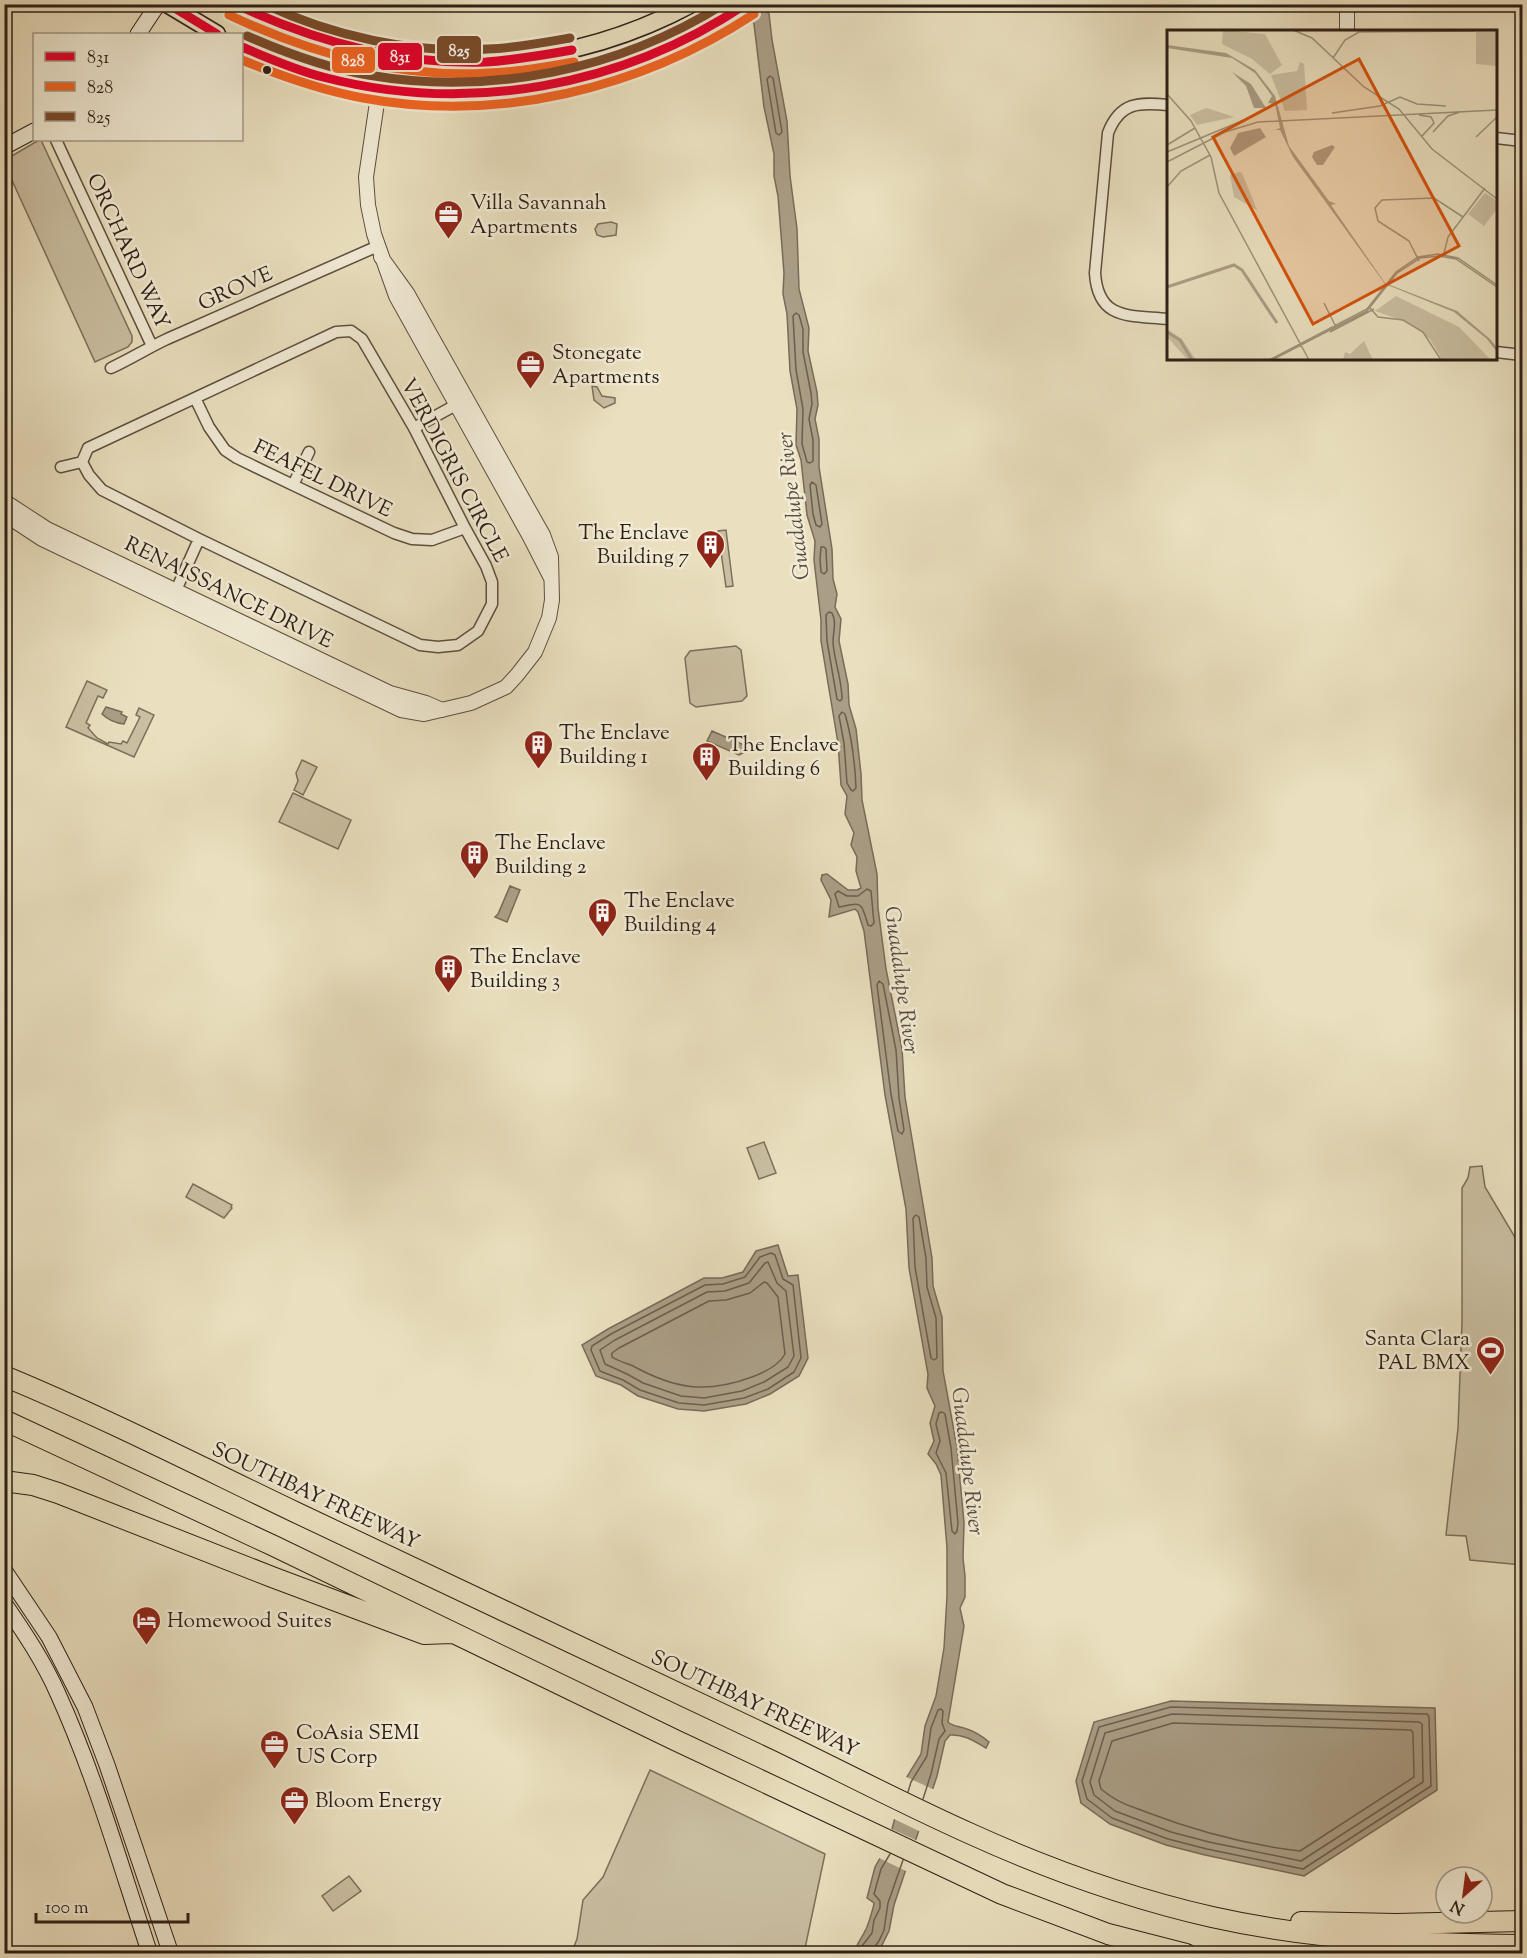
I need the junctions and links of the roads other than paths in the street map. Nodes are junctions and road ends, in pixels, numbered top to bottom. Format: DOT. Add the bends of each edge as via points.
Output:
graph roads {
  1 [pos="158,4"];
  2 [pos="167,4"];
  3 [pos="234,4"];
  4 [pos="692,4"];
  5 [pos="747,4"];
  6 [pos="1347,4"];
  7 [pos="1347,30"];
  8 [pos="139,33"];
  9 [pos="215,33"];
  10 [pos="243,47"];
  11 [pos="384,55"];
  12 [pos="379,89"];
  13 [pos="1167,105"];
  14 [pos="33,132"];
  15 [pos="1497,138"];
  16 [pos="56,141"];
  17 [pos="1522,141"];
  18 [pos="4,147"];
  19 [pos="379,252"];
  20 [pos="1167,319"];
  21 [pos="152,346"];
  22 [pos="1497,352"];
  23 [pos="1522,354"];
  24 [pos="111,368"];
  25 [pos="195,398"];
  26 [pos="461,402"];
  27 [pos="414,428"];
  28 [pos="309,452"];
  29 [pos="82,462"];
  30 [pos="62,466"];
  31 [pos="293,485"];
  32 [pos="4,501"];
  33 [pos="4,514"];
  34 [pos="465,528"];
  35 [pos="199,540"];
  36 [pos="174,595"];
  37 [pos="4,1367"];
  38 [pos="4,1376"];
  39 [pos="49,1395"];
  40 [pos="4,1420"];
  41 [pos="6,1481"];
  42 [pos="4,1570"];
  43 [pos="4,1603"];
  44 [pos="455,1632"];
  45 [pos="1211,1917"];
  46 [pos="1522,1921"];
  47 [pos="1522,1946"];
  48 [pos="150,1953"];
  49 [pos="171,1953"];
  50 [pos="1186,1953"];
  1 -- 8 [label="main road"];
  2 -- 9 [label="main road"];
  3 -- 11 [label="main road" via="306,36"];
  4 -- 11 [label="main road" via="587,47 530,58 453,61"];
  5 -- 12 [label="main road" via="668,49 596,73 497,92 431,94"];
  6 -- 7 [label="street"];
  10 -- 12 [label="main road" via="323,77"];
  11 -- 12 [label="street, RENAISSANCE DRIVE"];
  12 -- 19 [label="street, RENAISSANCE DRIVE" via="366,177"];
  13 -- 20 [label="street" via="1138,103 1112,123 1095,273 1101,300 1111,310"];
  14 -- 18 [label="main road"];
  15 -- 17 [label="street"];
  16 -- 21 [label="street, ORCHARD WAY"];
  19 -- 21 [label="street, GROVE"];
  19 -- 26 [label="street, RENAISSANCE DRIVE" via="406,293"];
  21 -- 24 [label="street, GROVE"];
  22 -- 23 [label="street"];
  25 -- 27 [label="street, VERDIGRIS CIRCLE" via="336,332 351,331 362,339"];
  25 -- 29 [label="street, VERDIGRIS CIRCLE" via="88,448"];
  25 -- 31 [label="street, FEAFEL DRIVE" via="225,450"];
  26 -- 27 [label="street"];
  26 -- 36 [label="street, RENAISSANCE DRIVE" via="551,578 549,618 535,652 506,687 471,703 442,710 390,693"];
  27 -- 34 [label="street, VERDIGRIS CIRCLE"];
  28 -- 31 [label="street"];
  29 -- 30 [label="street"];
  29 -- 35 [label="street, VERDIGRIS CIRCLE" via="102,490"];
  31 -- 34 [label="street, FEAFEL DRIVE" via="412,539 432,540"];
  32 -- 36 [label="street, RENAISSANCE DRIVE" via="47,529"];
  33 -- 36 [label="street, RENAISSANCE DRIVE" via="42,538"];
  34 -- 35 [label="street, VERDIGRIS CIRCLE" via="492,582 492,604 478,631 458,645 438,647 420,645"];
  35 -- 36 [label="street"];
  37 -- 39 [label="highway" via="29,1379"];
  38 -- 39 [label="highway, SOUTHBAY FREEWAY"];
  39 -- 45 [label="highway, SOUTHBAY FREEWAY" via="971,1834 1093,1883"];
  40 -- 44 [label="highway"];
  41 -- 44 [label="highway" via="58,1492 424,1634"];
  42 -- 49 [label="main road" via="49,1637 85,1707"];
  43 -- 48 [label="main road" via="57,1692 85,1757"];
  44 -- 50 [label="highway" via="1026,1904 1082,1925"];
  45 -- 46 [label="highway" via="1396,1924"];
  45 -- 47 [label="highway, SOUTHBAY FREEWAY" via="1337,1938"];
}
